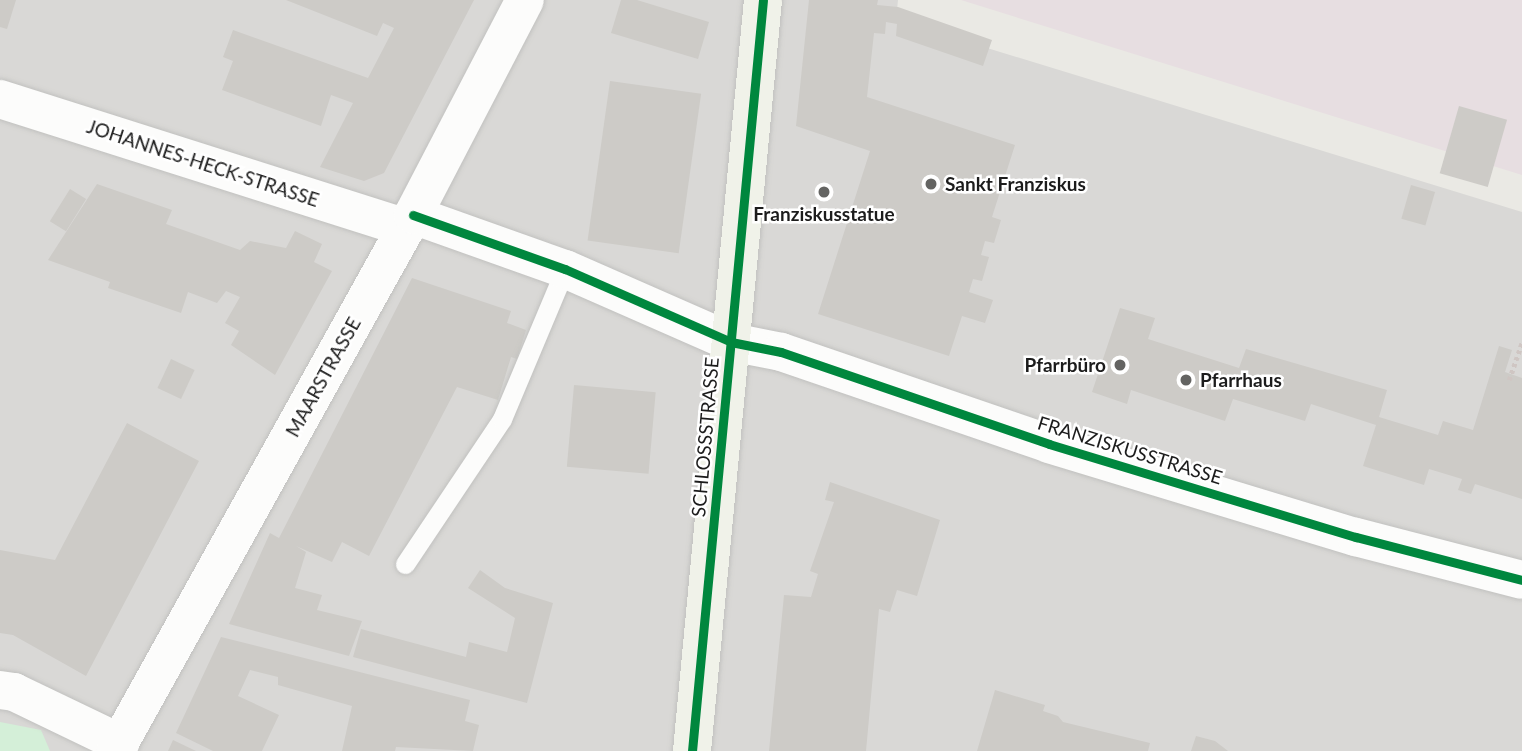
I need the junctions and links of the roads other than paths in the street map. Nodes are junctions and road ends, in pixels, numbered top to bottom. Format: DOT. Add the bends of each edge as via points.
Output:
graph roads {
  1 [pos="525,0"];
  2 [pos="763,0"];
  3 [pos="0,99"];
  4 [pos="410,221"];
  5 [pos="565,269"];
  6 [pos="731,342"];
  7 [pos="405,564"];
  8 [pos="1522,580"];
  9 [pos="0,690"];
  10 [pos="118,747"];
  11 [pos="692,751"];
  1 -- 4 [label="street, MAARSTRASSE"];
  2 -- 6 [label="street, SCHLOSSSTRASSE"];
  3 -- 4 [label="street, JOHANNES-HECK-STRASSE"];
  4 -- 5 [label="street, JOHANNES-HECK-STRASSE"];
  4 -- 10 [label="street, MAARSTRASSE"];
  5 -- 6 [label="street, JOHANNES-HECK-STRASSE"];
  5 -- 7 [label="lane" via="502,419"];
  6 -- 8 [label="street, FRANZISKUSSTRASSE" via="781,352 1049,444"];
  6 -- 11 [label="street, SCHLOSSSTRASSE"];
  9 -- 10 [label="street" via="15,692"];
}
